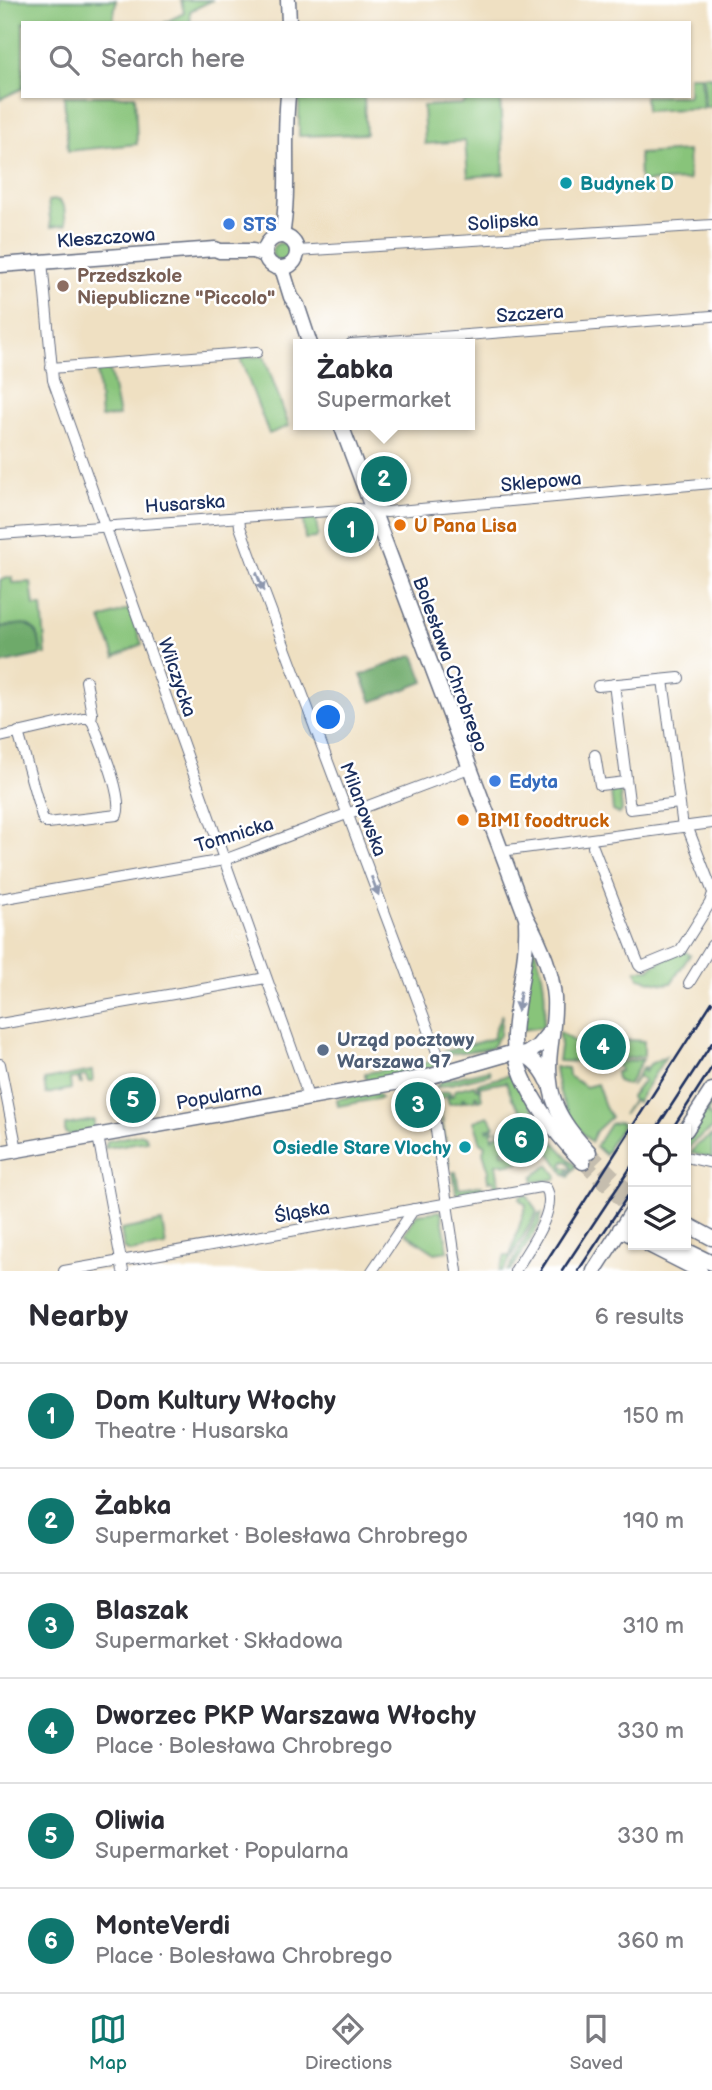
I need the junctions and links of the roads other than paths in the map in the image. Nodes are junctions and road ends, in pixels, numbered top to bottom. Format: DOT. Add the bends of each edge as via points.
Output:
graph roads {
  1 [pos="288,0"];
  2 [pos="289,21"];
  3 [pos="288,98"];
  4 [pos="712,225"];
  5 [pos="283,251"];
  6 [pos="42,261"];
  7 [pos="0,265"];
  8 [pos="712,316"];
  9 [pos="308,339"];
  10 [pos="415,339"];
  11 [pos="257,352"];
  12 [pos="51,368"];
  13 [pos="343,430"];
  14 [pos="712,483"];
  15 [pos="373,510"];
  16 [pos="239,517"];
  17 [pos="107,527"];
  18 [pos="0,534"];
  19 [pos="679,678"];
  20 [pos="663,680"];
  21 [pos="86,681"];
  22 [pos="614,684"];
  23 [pos="598,686"];
  24 [pos="87,719"];
  25 [pos="18,732"];
  26 [pos="0,737"];
  27 [pos="595,755"];
  28 [pos="469,768"];
  29 [pos="626,782"];
  30 [pos="679,803"];
  31 [pos="348,815"];
  32 [pos="712,823"];
  33 [pos="686,829"];
  34 [pos="593,846"];
  35 [pos="501,851"];
  36 [pos="224,860"];
  37 [pos="712,890"];
  38 [pos="712,896"];
  39 [pos="0,899"];
  40 [pos="526,917"];
  41 [pos="712,945"];
  42 [pos="266,978"];
  43 [pos="688,983"];
  44 [pos="0,1024"];
  45 [pos="552,1029"];
  46 [pos="519,1056"];
  47 [pos="0,1064"];
  48 [pos="445,1073"];
  49 [pos="428,1077"];
  50 [pos="549,1086"];
  51 [pos="712,1090"];
  52 [pos="307,1099"];
  53 [pos="690,1124"];
  54 [pos="98,1136"];
  55 [pos="17,1150"];
  56 [pos="0,1153"];
  57 [pos="691,1158"];
  58 [pos="712,1163"];
  59 [pos="447,1204"];
  60 [pos="414,1209"];
  61 [pos="691,1227"];
  62 [pos="627,1233"];
  63 [pos="712,1238"];
  64 [pos="691,1242"];
  65 [pos="659,1250"];
  66 [pos="687,1250"];
  67 [pos="712,1253"];
  68 [pos="712,1262"];
  69 [pos="122,1266"];
  70 [pos="64,1271"];
  71 [pos="372,1271"];
  72 [pos="457,1271"];
  73 [pos="515,1271"];
  74 [pos="594,1271"];
  75 [pos="700,1271"];
  1 -- 2 [label="main road"];
  3 -- 5 [label="main road" via="287,178 292,191"];
  4 -- 5 [label="street, Solipska"];
  5 -- 6 [label="main road, Kleszczowa" via="227,244 215,249"];
  5 -- 9 [label="main road"];
  6 -- 7 [label="main road, Kleszczowa"];
  6 -- 12 [label="street, Wilczycka"];
  8 -- 10 [label="street, Szczera"];
  11 -- 12 [label="street"];
  12 -- 17 [label="street, Wilczycka"];
  13 -- 15 [label="main road, Bolesława Chrobrego"];
  14 -- 15 [label="street, Sklepowa"];
  15 -- 16 [label="street, Husarska"];
  15 -- 28 [label="main road, Bolesława Chrobrego"];
  16 -- 17 [label="street, Husarska"];
  16 -- 31 [label="street, Milanowska, one-way"];
  17 -- 18 [label="street, Husarska"];
  17 -- 36 [label="street, Wilczycka"];
  19 -- 20 [label="street"];
  20 -- 22 [label="street"];
  20 -- 30 [label="street"];
  21 -- 24 [label="street" via="92,713"];
  22 -- 23 [label="street"];
  22 -- 29 [label="street"];
  24 -- 25 [label="street"];
  24 -- 25 [label="street" via="110,765 119,807 115,816 43,820"];
  25 -- 26 [label="street"];
  27 -- 29 [label="street" via="600,785"];
  28 -- 31 [label="street, Tomnicka"];
  28 -- 35 [label="main road, Bolesława Chrobrego"];
  29 -- 30 [label="street" via="630,809"];
  30 -- 33 [label="street"];
  31 -- 36 [label="street, Tomnicka"];
  31 -- 48 [label="street, Milanowska, one-way"];
  32 -- 33 [label="street"];
  33 -- 35 [label="street"];
  33 -- 37 [label="street"];
  34 -- 38 [label="street" via="641,967 680,951"];
  35 -- 40 [label="main road, Bolesława Chrobrego"];
  36 -- 39 [label="street, Tomnicka"];
  36 -- 42 [label="street, Wilczycka"];
  40 -- 45 [label="main road, Bolesława Chrobrego" via="550,975"];
  40 -- 46 [label="main road, Bolesława Chrobrego, one-way" via="514,1033"];
  41 -- 43 [label="street"];
  42 -- 44 [label="street"];
  42 -- 52 [label="street, Wilczycka"];
  45 -- 46 [label="main road, Popularna" via="541,1043"];
  45 -- 50 [label="main road, Bolesława Chrobrego"];
  46 -- 48 [label="main road, Popularna" via="465,1072"];
  46 -- 50 [label="main road" via="540,1068"];
  46 -- 50 [label="main road, Bolesława Chrobrego" via="530,1090 554,1129 586,1157 554,1104"];
  47 -- 55 [label="street"];
  48 -- 49 [label="main road, Popularna"];
  49 -- 52 [label="main road, Popularna"];
  49 -- 59 [label="street"];
  51 -- 53 [label="main road"];
  52 -- 54 [label="main road, Popularna"];
  54 -- 55 [label="main road, Popularna"];
  54 -- 69 [label="street"];
  55 -- 56 [label="main road, Popularna"];
  57 -- 58 [label="street"];
  59 -- 60 [label="street, Śląska"];
  59 -- 72 [label="street"];
  59 -- 73 [label="street, Śląska" via="545,1188 548,1212"];
  60 -- 69 [label="street, Śląska"];
  60 -- 71 [label="street"];
  61 -- 63 [label="main road"];
  62 -- 74 [label="main road"];
  64 -- 67 [label="main road"];
  65 -- 75 [label="main road"];
  66 -- 68 [label="main road"];
  69 -- 70 [label="street, Śląska"];
}
